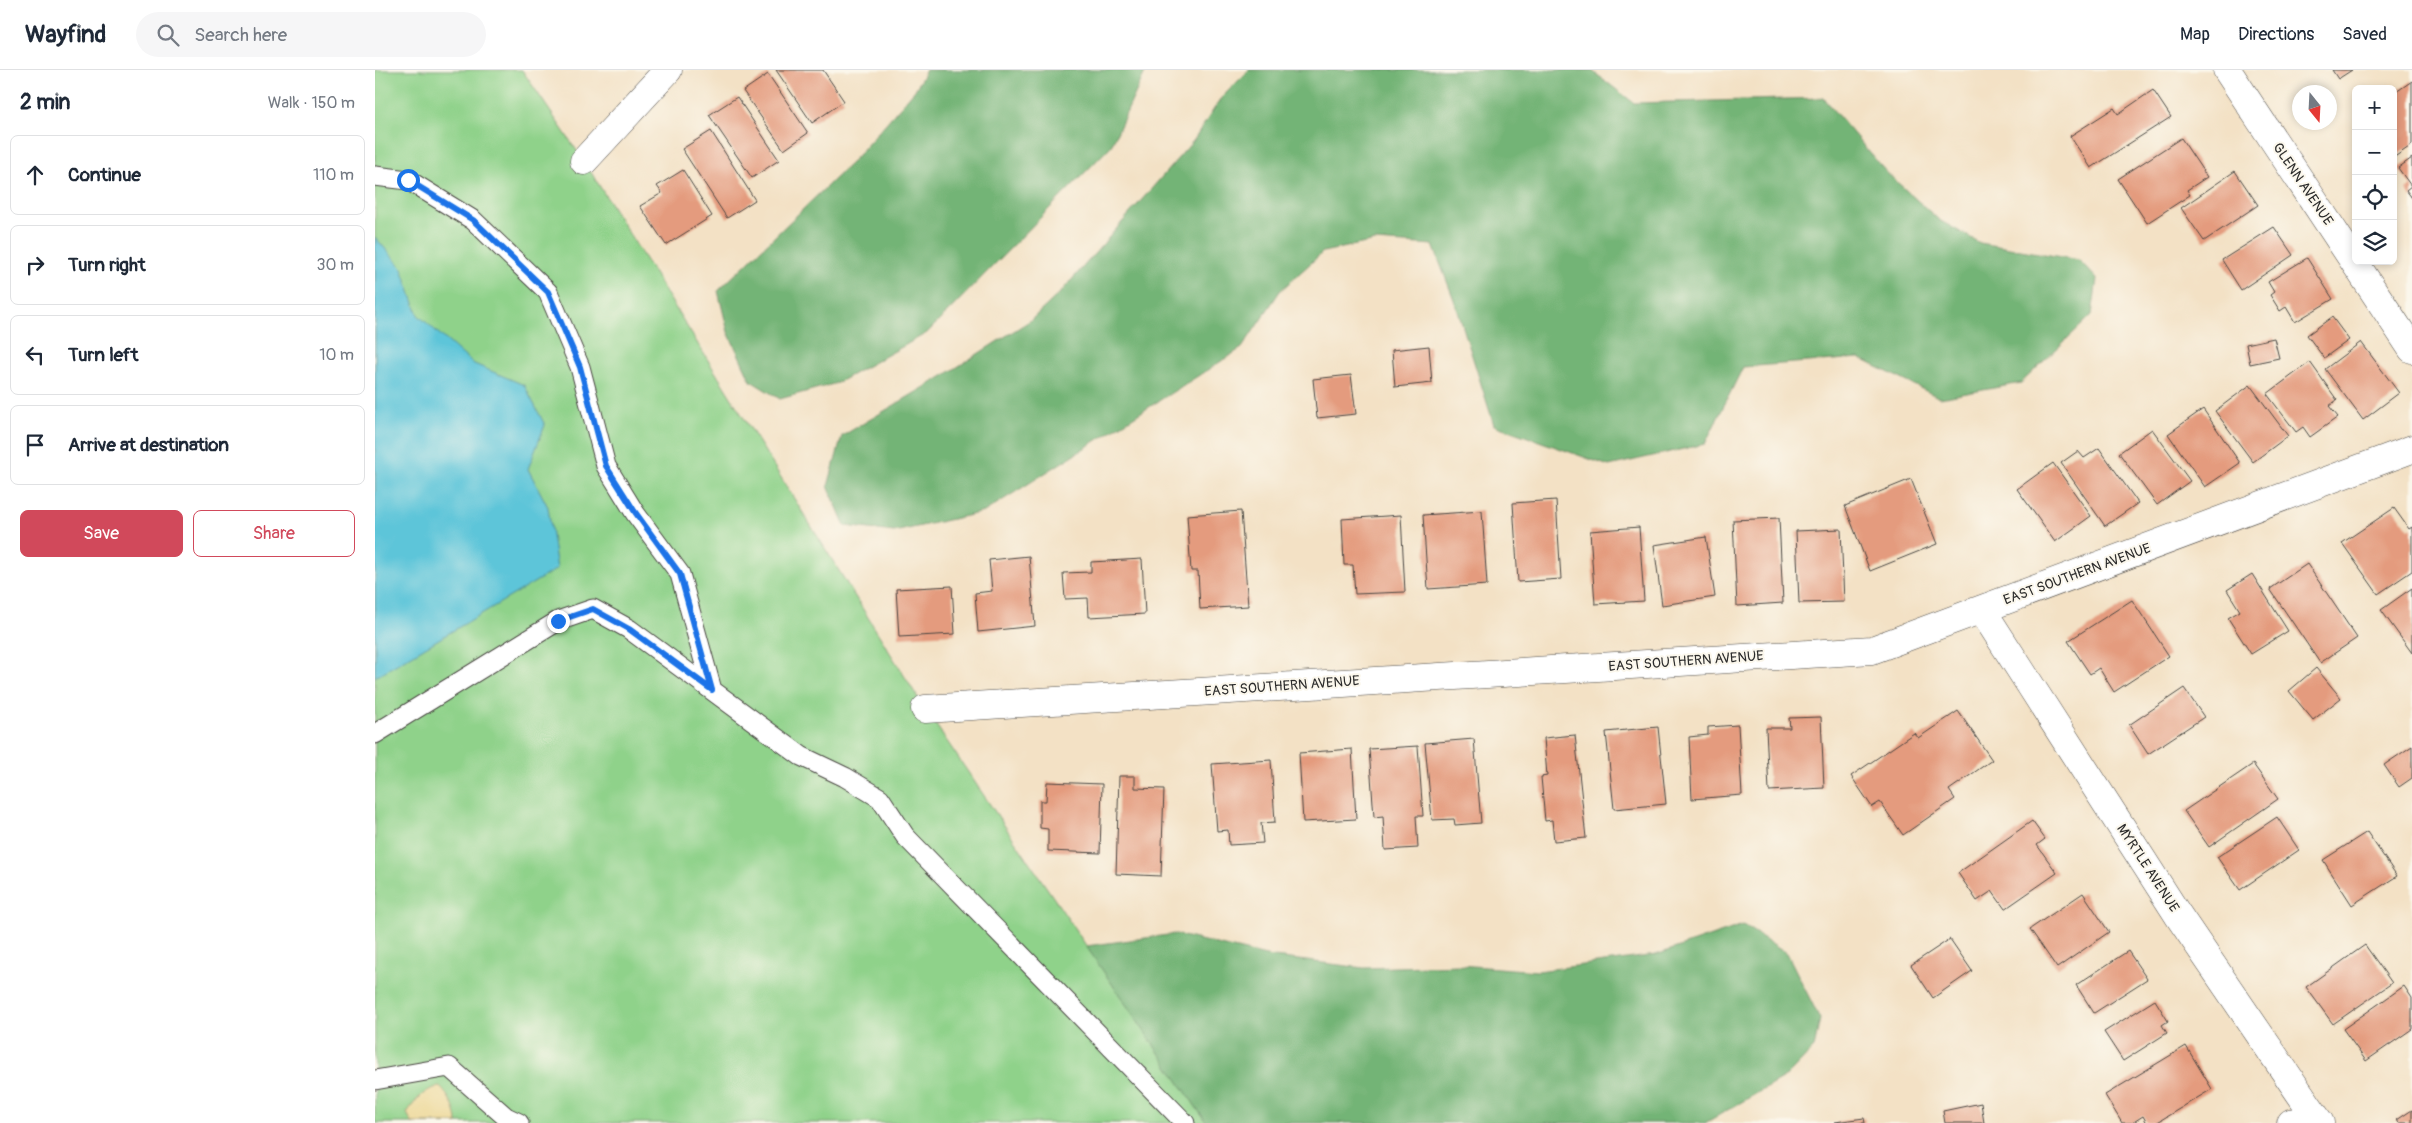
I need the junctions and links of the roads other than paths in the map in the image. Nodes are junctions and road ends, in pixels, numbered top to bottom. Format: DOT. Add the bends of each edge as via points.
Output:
graph roads {
  1 [pos="668,70"];
  2 [pos="2227,70"];
  3 [pos="584,161"];
  4 [pos="375,176"];
  5 [pos="2412,349"];
  6 [pos="2412,449"];
  7 [pos="1982,610"];
  8 [pos="712,690"];
  9 [pos="925,709"];
  10 [pos="375,734"];
  11 [pos="375,1080"];
  12 [pos="2309,1121"];
  13 [pos="519,1123"];
  14 [pos="1185,1123"];
  1 -- 3 [label="street"];
  2 -- 5 [label="street, GLENN AVENUE"];
  4 -- 8 [label="lane" via="408,180 473,220 548,292 580,367 606,466 680,574"];
  6 -- 7 [label="street, EAST SOUTHERN AVENUE"];
  7 -- 9 [label="street, EAST SOUTHERN AVENUE" via="1872,650"];
  7 -- 12 [label="street, MYRTLE AVENUE"];
  8 -- 10 [label="lane" via="629,629 593,609 558,621"];
  8 -- 14 [label="lane" via="801,756 880,798 905,836"];
  11 -- 13 [label="lane" via="449,1067 506,1117"];
}
